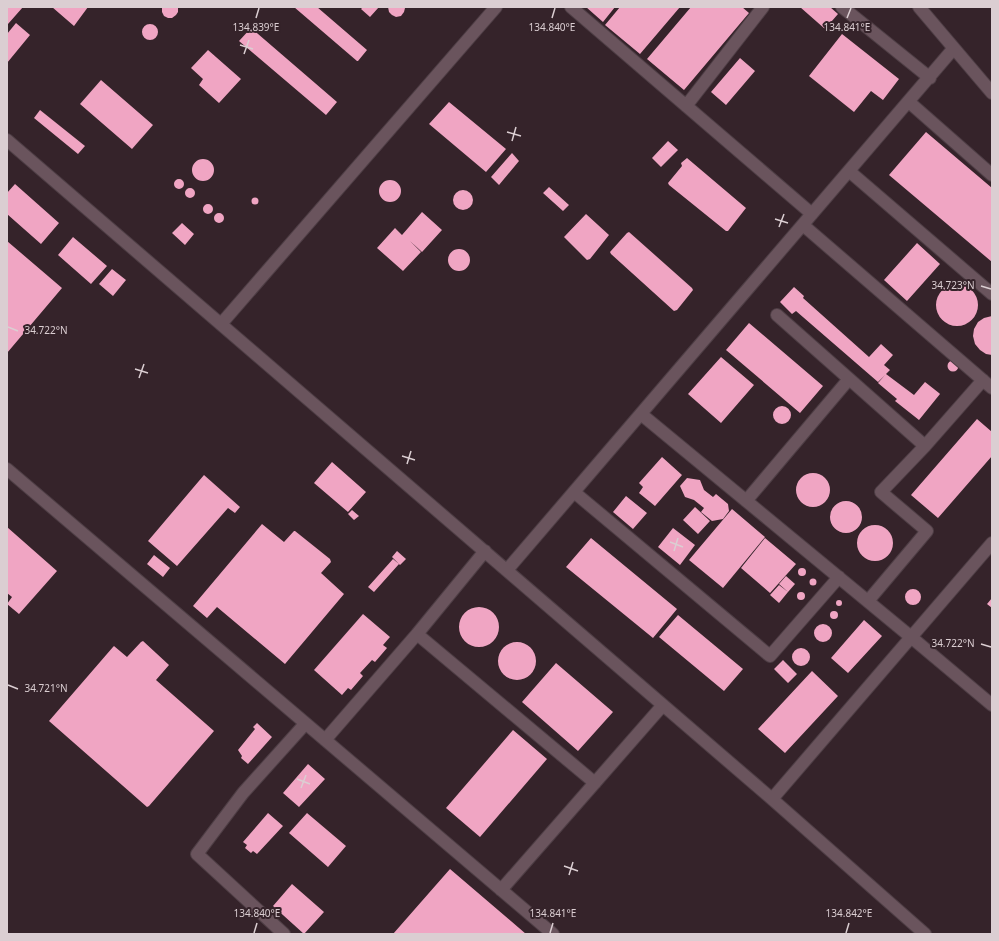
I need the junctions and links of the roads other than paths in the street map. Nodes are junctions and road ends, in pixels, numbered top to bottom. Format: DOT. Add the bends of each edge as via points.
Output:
graph roads {
  1 [pos="496,7"];
  2 [pos="571,7"];
  3 [pos="763,7"];
  4 [pos="842,7"];
  5 [pos="918,7"];
  6 [pos="954,48"];
  7 [pos="930,78"];
  8 [pos="992,93"];
  9 [pos="909,102"];
  10 [pos="686,106"];
  11 [pos="7,140"];
  12 [pos="849,171"];
  13 [pos="992,174"];
  14 [pos="812,214"];
  15 [pos="803,225"];
  16 [pos="992,294"];
  17 [pos="777,315"];
  18 [pos="221,324"];
  19 [pos="849,379"];
  20 [pos="983,380"];
  21 [pos="992,388"];
  22 [pos="641,414"];
  23 [pos="925,446"];
  24 [pos="7,469"];
  25 [pos="574,492"];
  26 [pos="746,501"];
  27 [pos="992,543"];
  28 [pos="485,552"];
  29 [pos="507,570"];
  30 [pos="839,577"];
  31 [pos="868,601"];
  32 [pos="417,634"];
  33 [pos="911,637"];
  34 [pos="663,705"];
  35 [pos="992,705"];
  36 [pos="305,724"];
  37 [pos="325,740"];
  38 [pos="595,783"];
  39 [pos="772,799"];
  40 [pos="501,890"];
  41 [pos="284,934"];
  42 [pos="553,934"];
  43 [pos="925,934"];
  1 -- 18 [label="lane"];
  2 -- 10 [label="lane"];
  3 -- 10 [label="lane"];
  4 -- 7 [label="lane"];
  5 -- 6 [label="lane"];
  6 -- 7 [label="lane"];
  6 -- 8 [label="lane"];
  7 -- 9 [label="lane"];
  9 -- 12 [label="lane"];
  9 -- 13 [label="lane"];
  10 -- 14 [label="lane"];
  11 -- 18 [label="lane"];
  12 -- 14 [label="lane"];
  12 -- 16 [label="lane"];
  14 -- 15 [label="lane"];
  15 -- 20 [label="lane"];
  15 -- 22 [label="lane"];
  17 -- 19 [label="lane"];
  18 -- 28 [label="lane"];
  19 -- 23 [label="lane"];
  19 -- 26 [label="lane"];
  20 -- 21 [label="lane"];
  20 -- 23 [label="lane"];
  22 -- 25 [label="lane"];
  22 -- 26 [label="lane"];
  23 -- 31 [label="lane" via="881,492 927,531"];
  24 -- 36 [label="lane"];
  25 -- 29 [label="lane"];
  25 -- 30 [label="lane" via="770,656"];
  26 -- 30 [label="lane"];
  27 -- 33 [label="lane"];
  28 -- 29 [label="lane"];
  28 -- 32 [label="lane"];
  29 -- 34 [label="lane"];
  30 -- 31 [label="lane"];
  31 -- 33 [label="lane"];
  32 -- 37 [label="lane"];
  32 -- 38 [label="lane"];
  33 -- 35 [label="lane"];
  33 -- 39 [label="lane"];
  34 -- 38 [label="lane"];
  34 -- 39 [label="lane"];
  36 -- 37 [label="lane"];
  36 -- 41 [label="lane" via="243,793 197,854"];
  37 -- 40 [label="lane"];
  38 -- 40 [label="lane"];
  39 -- 43 [label="lane"];
  40 -- 42 [label="lane"];
}
